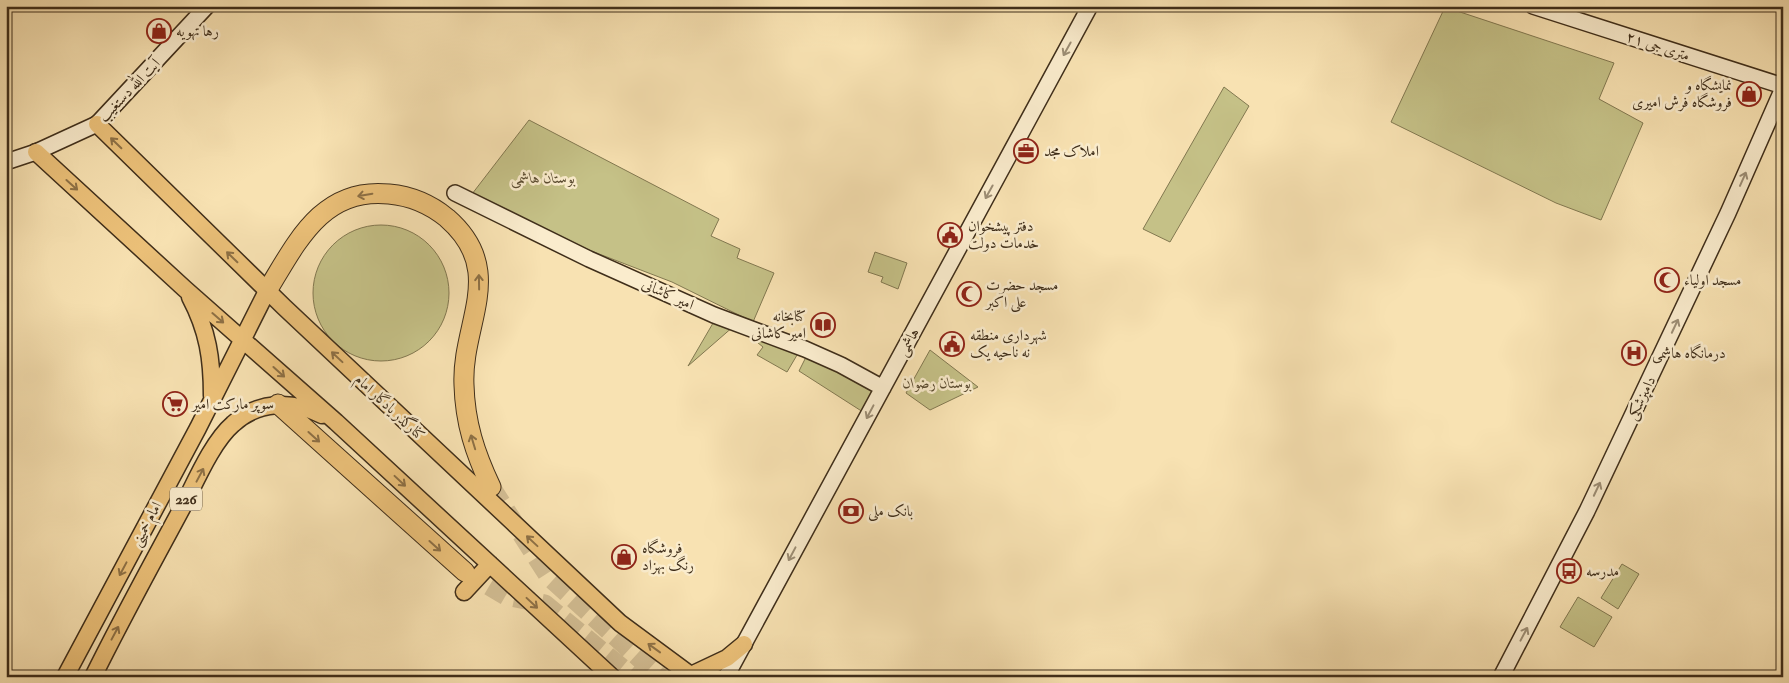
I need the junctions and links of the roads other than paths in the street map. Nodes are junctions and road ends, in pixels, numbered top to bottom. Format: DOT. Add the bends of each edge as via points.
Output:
graph roads {
  1 [pos="207,6"];
  2 [pos="1090,6"];
  3 [pos="1533,6"];
  4 [pos="1783,87"];
  5 [pos="97,124"];
  6 [pos="36,152"];
  7 [pos="6,162"];
  8 [pos="456,194"];
  9 [pos="185,289"];
  10 [pos="267,291"];
  11 [pos="243,339"];
  12 [pos="883,388"];
  13 [pos="212,400"];
  14 [pos="278,404"];
  15 [pos="336,422"];
  16 [pos="491,487"];
  17 [pos="490,564"];
  18 [pos="465,572"];
  19 [pos="464,592"];
  20 [pos="744,644"];
  21 [pos="689,675"];
  22 [pos="65,677"];
  23 [pos="93,677"];
  24 [pos="612,677"];
  25 [pos="726,677"];
  26 [pos="1501,677"];
  1 -- 5 [label="main road, آیت الله دستغیب"];
  2 -- 12 [label="main road, هاشمی, one-way"];
  3 -- 4 [label="main road, ۲۱ متری جی"];
  26 -- 4 [label="main road, دامپزشکی, one-way" via="1587,511 1666,346"];
  5 -- 6 [label="main road, آیت الله دستغیب"];
  10 -- 5 [label="main road, کنارگذر یادگار امام, one-way"];
  6 -- 7 [label="main road, آیت الله دستغیب"];
  6 -- 9 [label="main road, one-way"];
  8 -- 12 [label="main road, امیر کاشانی" via="589,259 841,365"];
  9 -- 11 [label="main road, one-way"];
  9 -- 13 [label="main road" via="205,331 212,365"];
  10 -- 11 [label="main road, امام خمینی"];
  16 -- 10 [label="highway, one-way" via="471,438 464,385 465,358 479,298 479,275 465,237 440,212 402,195 367,194 338,202 311,222"];
  21 -- 10 [label="main road, کنارگذر یادگار امام, one-way" via="620,623"];
  11 -- 13 [label="main road, امام خمینی / 226"];
  11 -- 15 [label="main road, one-way"];
  12 -- 20 [label="main road, هاشمی, one-way"];
  13 -- 22 [label="main road, امام خمینی / 226, one-way"];
  14 -- 15 [label="main road, امام خمینی / 226" via="297,405"];
  14 -- 18 [label="highway, one-way"];
  23 -- 14 [label="main road, امام خمینی / 226, one-way" via="224,433 233,423 256,409"];
  15 -- 17 [label="main road, one-way"];
  17 -- 19 [label="main road"];
  17 -- 24 [label="main road, one-way"];
  20 -- 21 [label="main road" via="727,658"];
  20 -- 25 [label="main road, هاشمی"];
}
